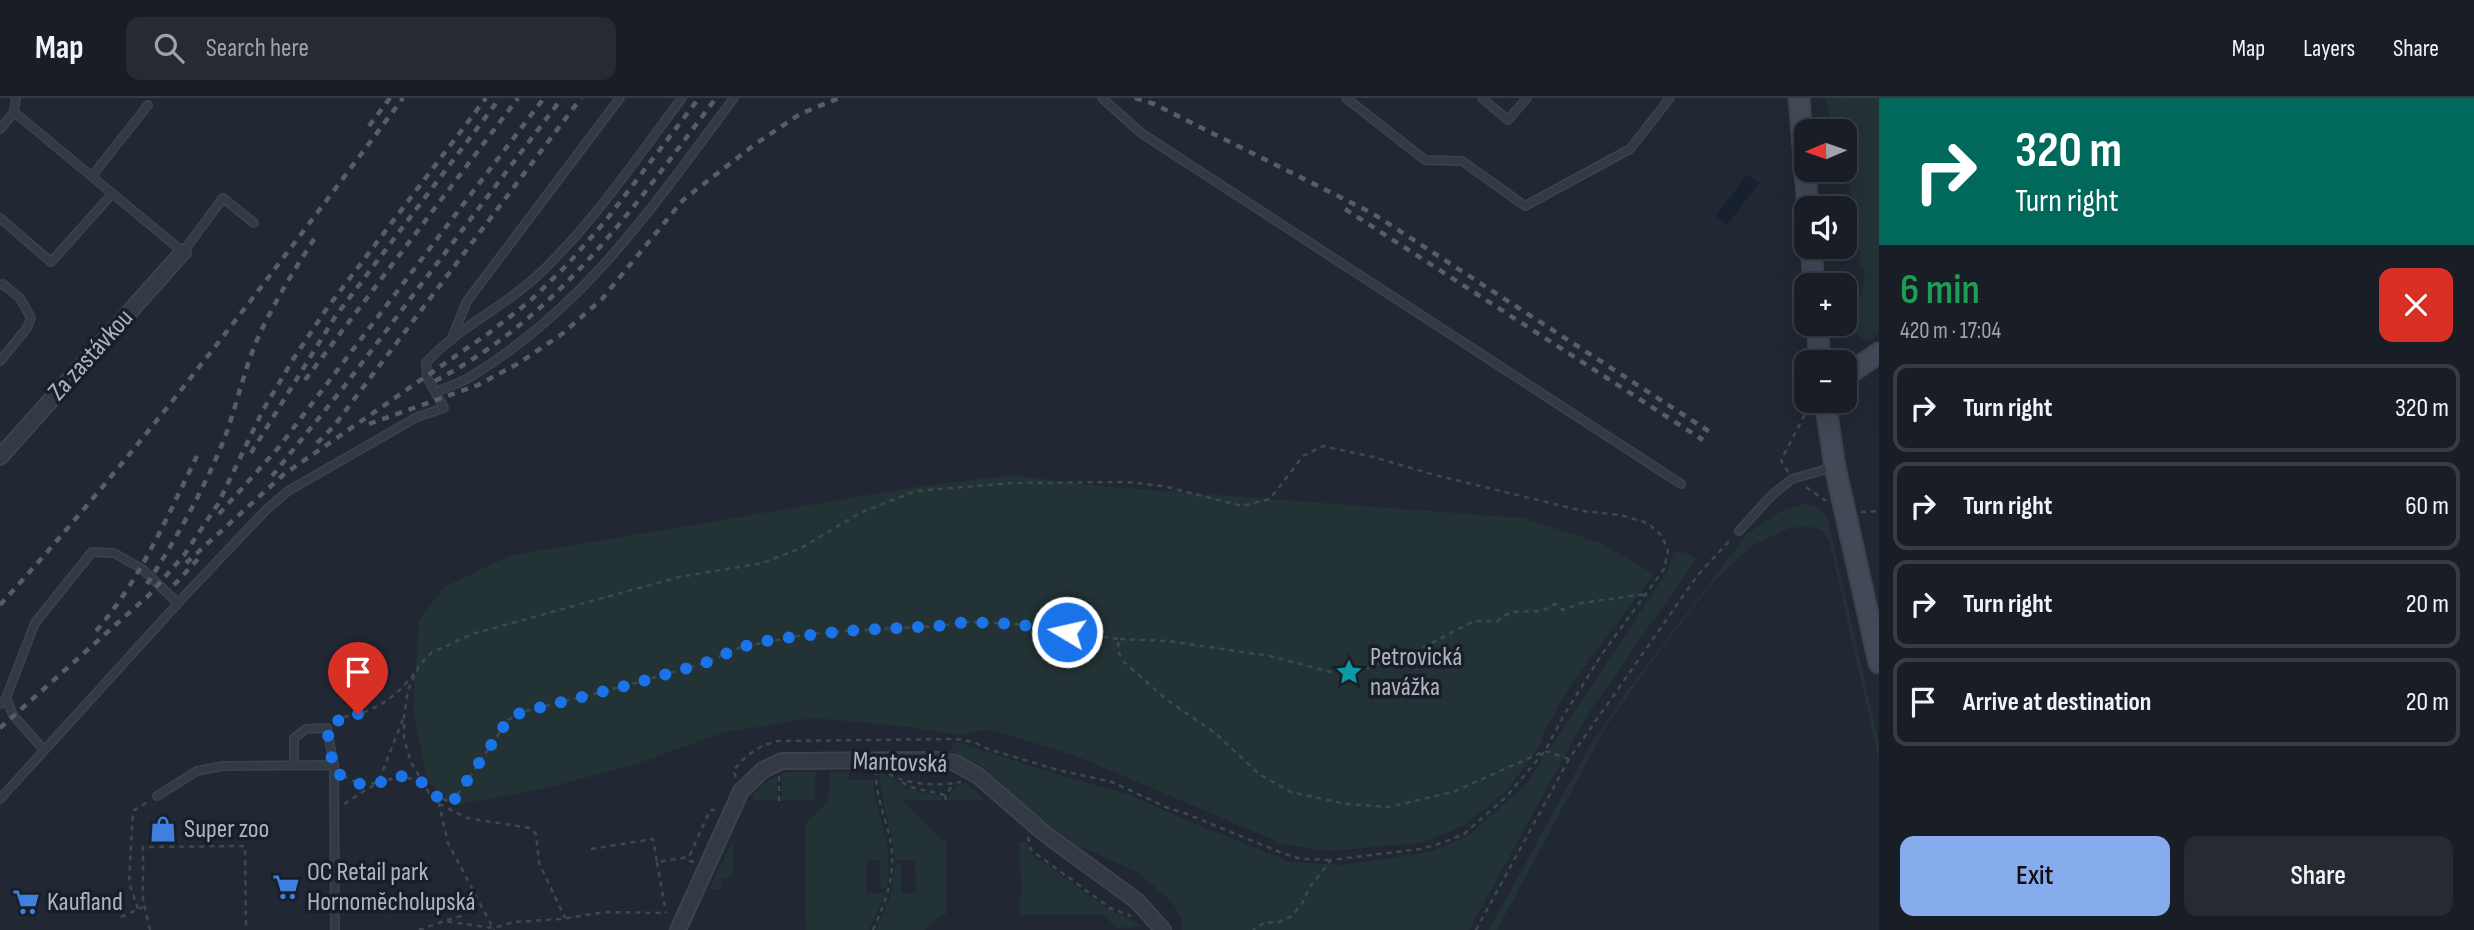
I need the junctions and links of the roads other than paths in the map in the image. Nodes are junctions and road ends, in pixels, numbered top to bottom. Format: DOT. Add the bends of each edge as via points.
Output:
graph roads {
  1 [pos="16,98"];
  2 [pos="620,98"];
  3 [pos="682,98"];
  4 [pos="734,98"];
  5 [pos="1102,98"];
  6 [pos="1346,98"];
  7 [pos="1482,98"];
  8 [pos="1527,98"];
  9 [pos="1670,98"];
  10 [pos="1799,98"];
  11 [pos="148,105"];
  12 [pos="14,112"];
  13 [pos="0,129"];
  14 [pos="92,177"];
  15 [pos="112,194"];
  16 [pos="1801,196"];
  17 [pos="0,218"];
  18 [pos="254,223"];
  19 [pos="183,252"];
  20 [pos="0,285"];
  21 [pos="450,340"];
  22 [pos="1879,353"];
  23 [pos="0,361"];
  24 [pos="1857,368"];
  25 [pos="436,392"];
  26 [pos="1821,413"];
  27 [pos="0,457"];
  28 [pos="1835,467"];
  29 [pos="1681,484"];
  30 [pos="1739,531"];
  31 [pos="178,603"];
  32 [pos="1879,663"];
  33 [pos="3,701"];
  34 [pos="44,750"];
  35 [pos="294,765"];
  36 [pos="334,768"];
  37 [pos="157,796"];
  38 [pos="0,799"];
  39 [pos="335,930"];
  40 [pos="678,930"];
  41 [pos="1163,930"];
  1 -- 12 [label="lane"];
  2 -- 21 [label="lane" via="467,301"];
  3 -- 21 [label="lane" via="572,239 500,306"];
  4 -- 25 [label="lane" via="627,240 571,301 474,376"];
  5 -- 29 [label="lane" via="1141,133"];
  6 -- 9 [label="lane" via="1425,160 1462,161 1525,206 1630,149"];
  7 -- 8 [label="lane" via="1508,120"];
  10 -- 16 [label="main road"];
  11 -- 14 [label="lane"];
  12 -- 13 [label="lane"];
  12 -- 14 [label="lane"];
  14 -- 15 [label="lane"];
  15 -- 17 [label="lane" via="51,261"];
  15 -- 19 [label="lane"];
  18 -- 19 [label="lane" via="223,198"];
  19 -- 27 [label="street, Za zastávkou"];
  20 -- 23 [label="lane" via="20,298 31,318"];
  21 -- 25 [label="lane" via="426,363 427,377"];
  22 -- 24 [label="main road"];
  25 -- 31 [label="lane" via="444,408 417,417 288,491"];
  26 -- 28 [label="main road"];
  28 -- 30 [label="lane" via="1792,479"];
  28 -- 32 [label="main road"];
  31 -- 33 [label="lane" via="142,569 114,554 92,552 35,623"];
  31 -- 34 [label="lane"];
  33 -- 34 [label="lane"];
  34 -- 38 [label="lane"];
  35 -- 36 [label="lane"];
  35 -- 36 [label="lane" via="294,738 306,729 327,728"];
  35 -- 37 [label="lane" via="197,771"];
  36 -- 39 [label="lane"];
  40 -- 41 [label="street, Mantovská" via="737,799 754,776 782,761 877,765 939,760 968,769 1044,833 1137,901"];
}
